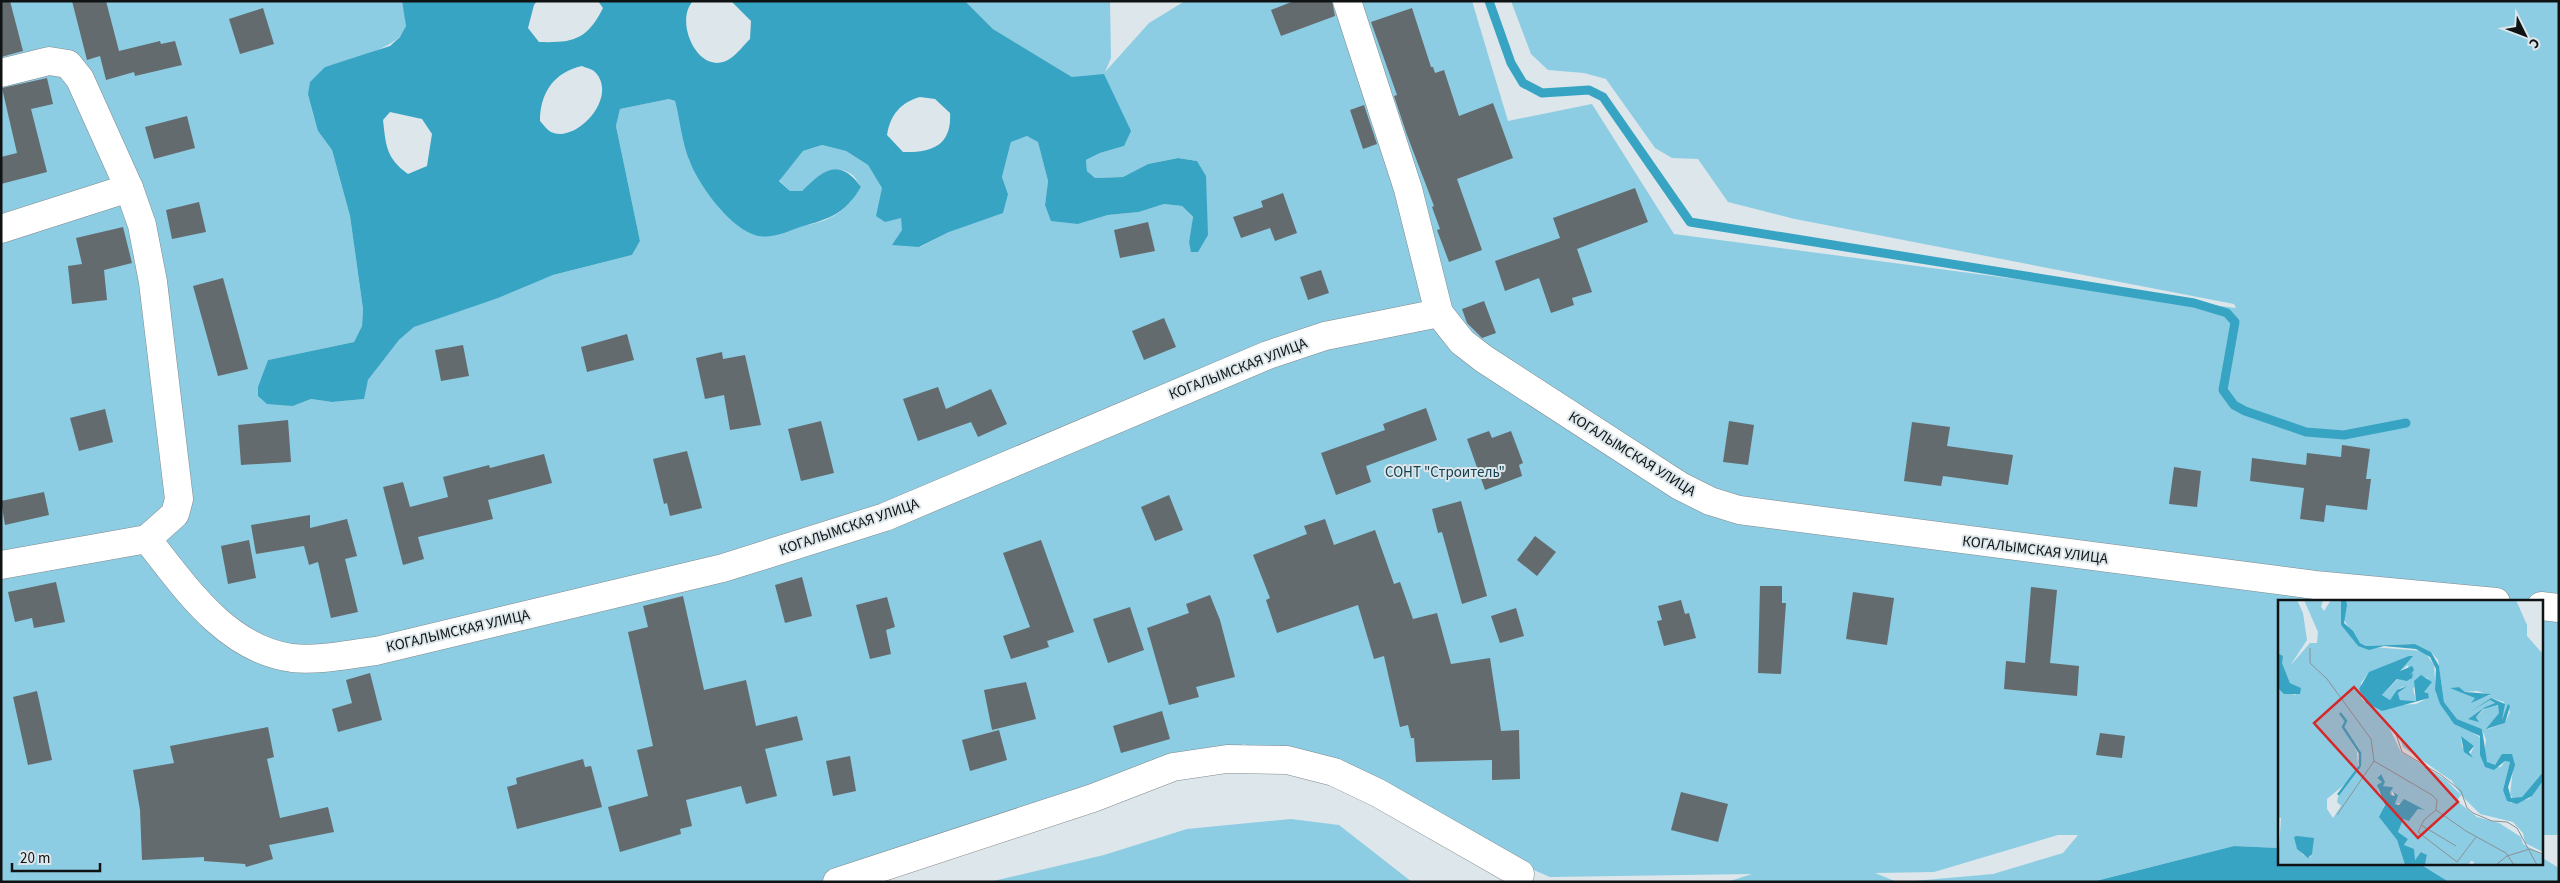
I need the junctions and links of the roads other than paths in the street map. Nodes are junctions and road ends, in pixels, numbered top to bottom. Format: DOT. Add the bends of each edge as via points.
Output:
graph roads {
  1 [pos="1347,1"];
  2 [pos="1,73"];
  3 [pos="129,188"];
  4 [pos="1,229"];
  5 [pos="1439,313"];
  6 [pos="148,539"];
  7 [pos="1,565"];
  8 [pos="2475,600"];
  9 [pos="2542,606"];
  10 [pos="2559,608"];
  11 [pos="1520,874"];
  12 [pos="837,882"];
  1 -- 5 [label="street" via="1408,189"];
  2 -- 3 [label="street" via="49,61 68,64 80,79"];
  3 -- 4 [label="street"];
  3 -- 6 [label="street" via="142,225 153,282 180,499 175,514"];
  5 -- 6 [label="street, КОГАЛЫМСКАЯ УЛИЦА" via="1325,336 1268,355 885,517 810,542 723,568 376,651 291,658 256,646 222,626 194,598"];
  5 -- 8 [label="street, КОГАЛЫМСКАЯ УЛИЦА" via="1462,342 1484,359 1680,486 1710,501 1739,510 2315,585"];
  6 -- 7 [label="street"];
  9 -- 10 [label="street"];
  11 -- 12 [label="street" via="1378,793 1334,772 1287,760 1227,759 1173,767 1093,798"];
}
